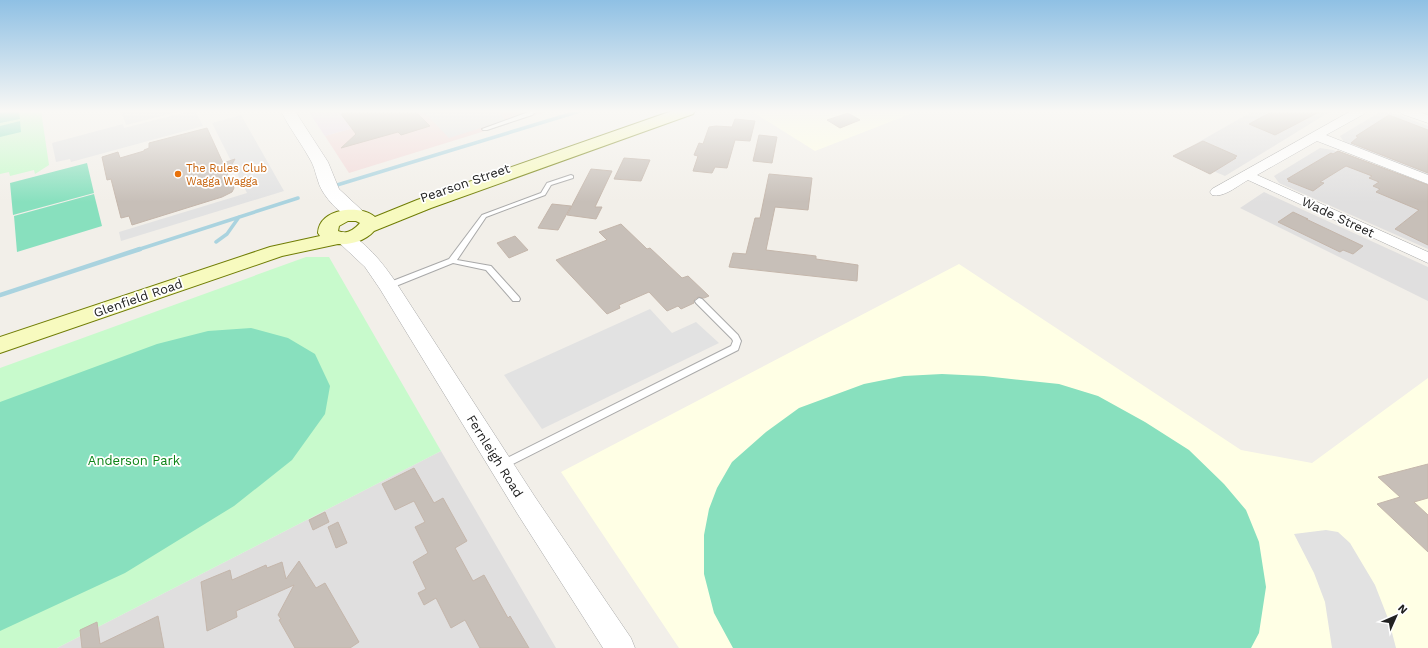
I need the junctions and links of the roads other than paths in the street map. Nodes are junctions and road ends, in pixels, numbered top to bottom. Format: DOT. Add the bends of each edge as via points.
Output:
graph roads {
  1 [pos="293,141"];
  2 [pos="307,141"];
  3 [pos="598,141"];
  4 [pos="1308,141"];
  5 [pos="1330,141"];
  6 [pos="1248,175"];
  7 [pos="571,177"];
  8 [pos="1428,180"];
  9 [pos="1216,192"];
  10 [pos="362,222"];
  11 [pos="336,231"];
  12 [pos="1428,258"];
  13 [pos="452,261"];
  14 [pos="372,263"];
  15 [pos="388,286"];
  16 [pos="516,299"];
  17 [pos="699,301"];
  18 [pos="0,345"];
  19 [pos="501,466"];
  20 [pos="620,648"];
  1 -- 11 [label="street" via="329,200"];
  2 -- 10 [label="street" via="320,162 331,191"];
  3 -- 10 [label="main road, Pearson Street" via="573,147 403,204"];
  4 -- 6 [label="street"];
  5 -- 8 [label="street"];
  6 -- 9 [label="street"];
  6 -- 12 [label="street, Wade Street"];
  7 -- 13 [label="lane" via="549,184 542,194 484,216"];
  10 -- 11 [label="main road, Pearson Street" via="346,216"];
  10 -- 14 [label="street, Fernleigh Road"];
  11 -- 14 [label="street, Fernleigh Road"];
  11 -- 18 [label="main road, Glenfield Road"];
  13 -- 15 [label="lane"];
  13 -- 16 [label="lane" via="488,268"];
  14 -- 15 [label="street, Fernleigh Road"];
  15 -- 19 [label="street, Fernleigh Road"];
  17 -- 19 [label="lane" via="735,337 735,348"];
  19 -- 20 [label="street, Fernleigh Road"];
}
